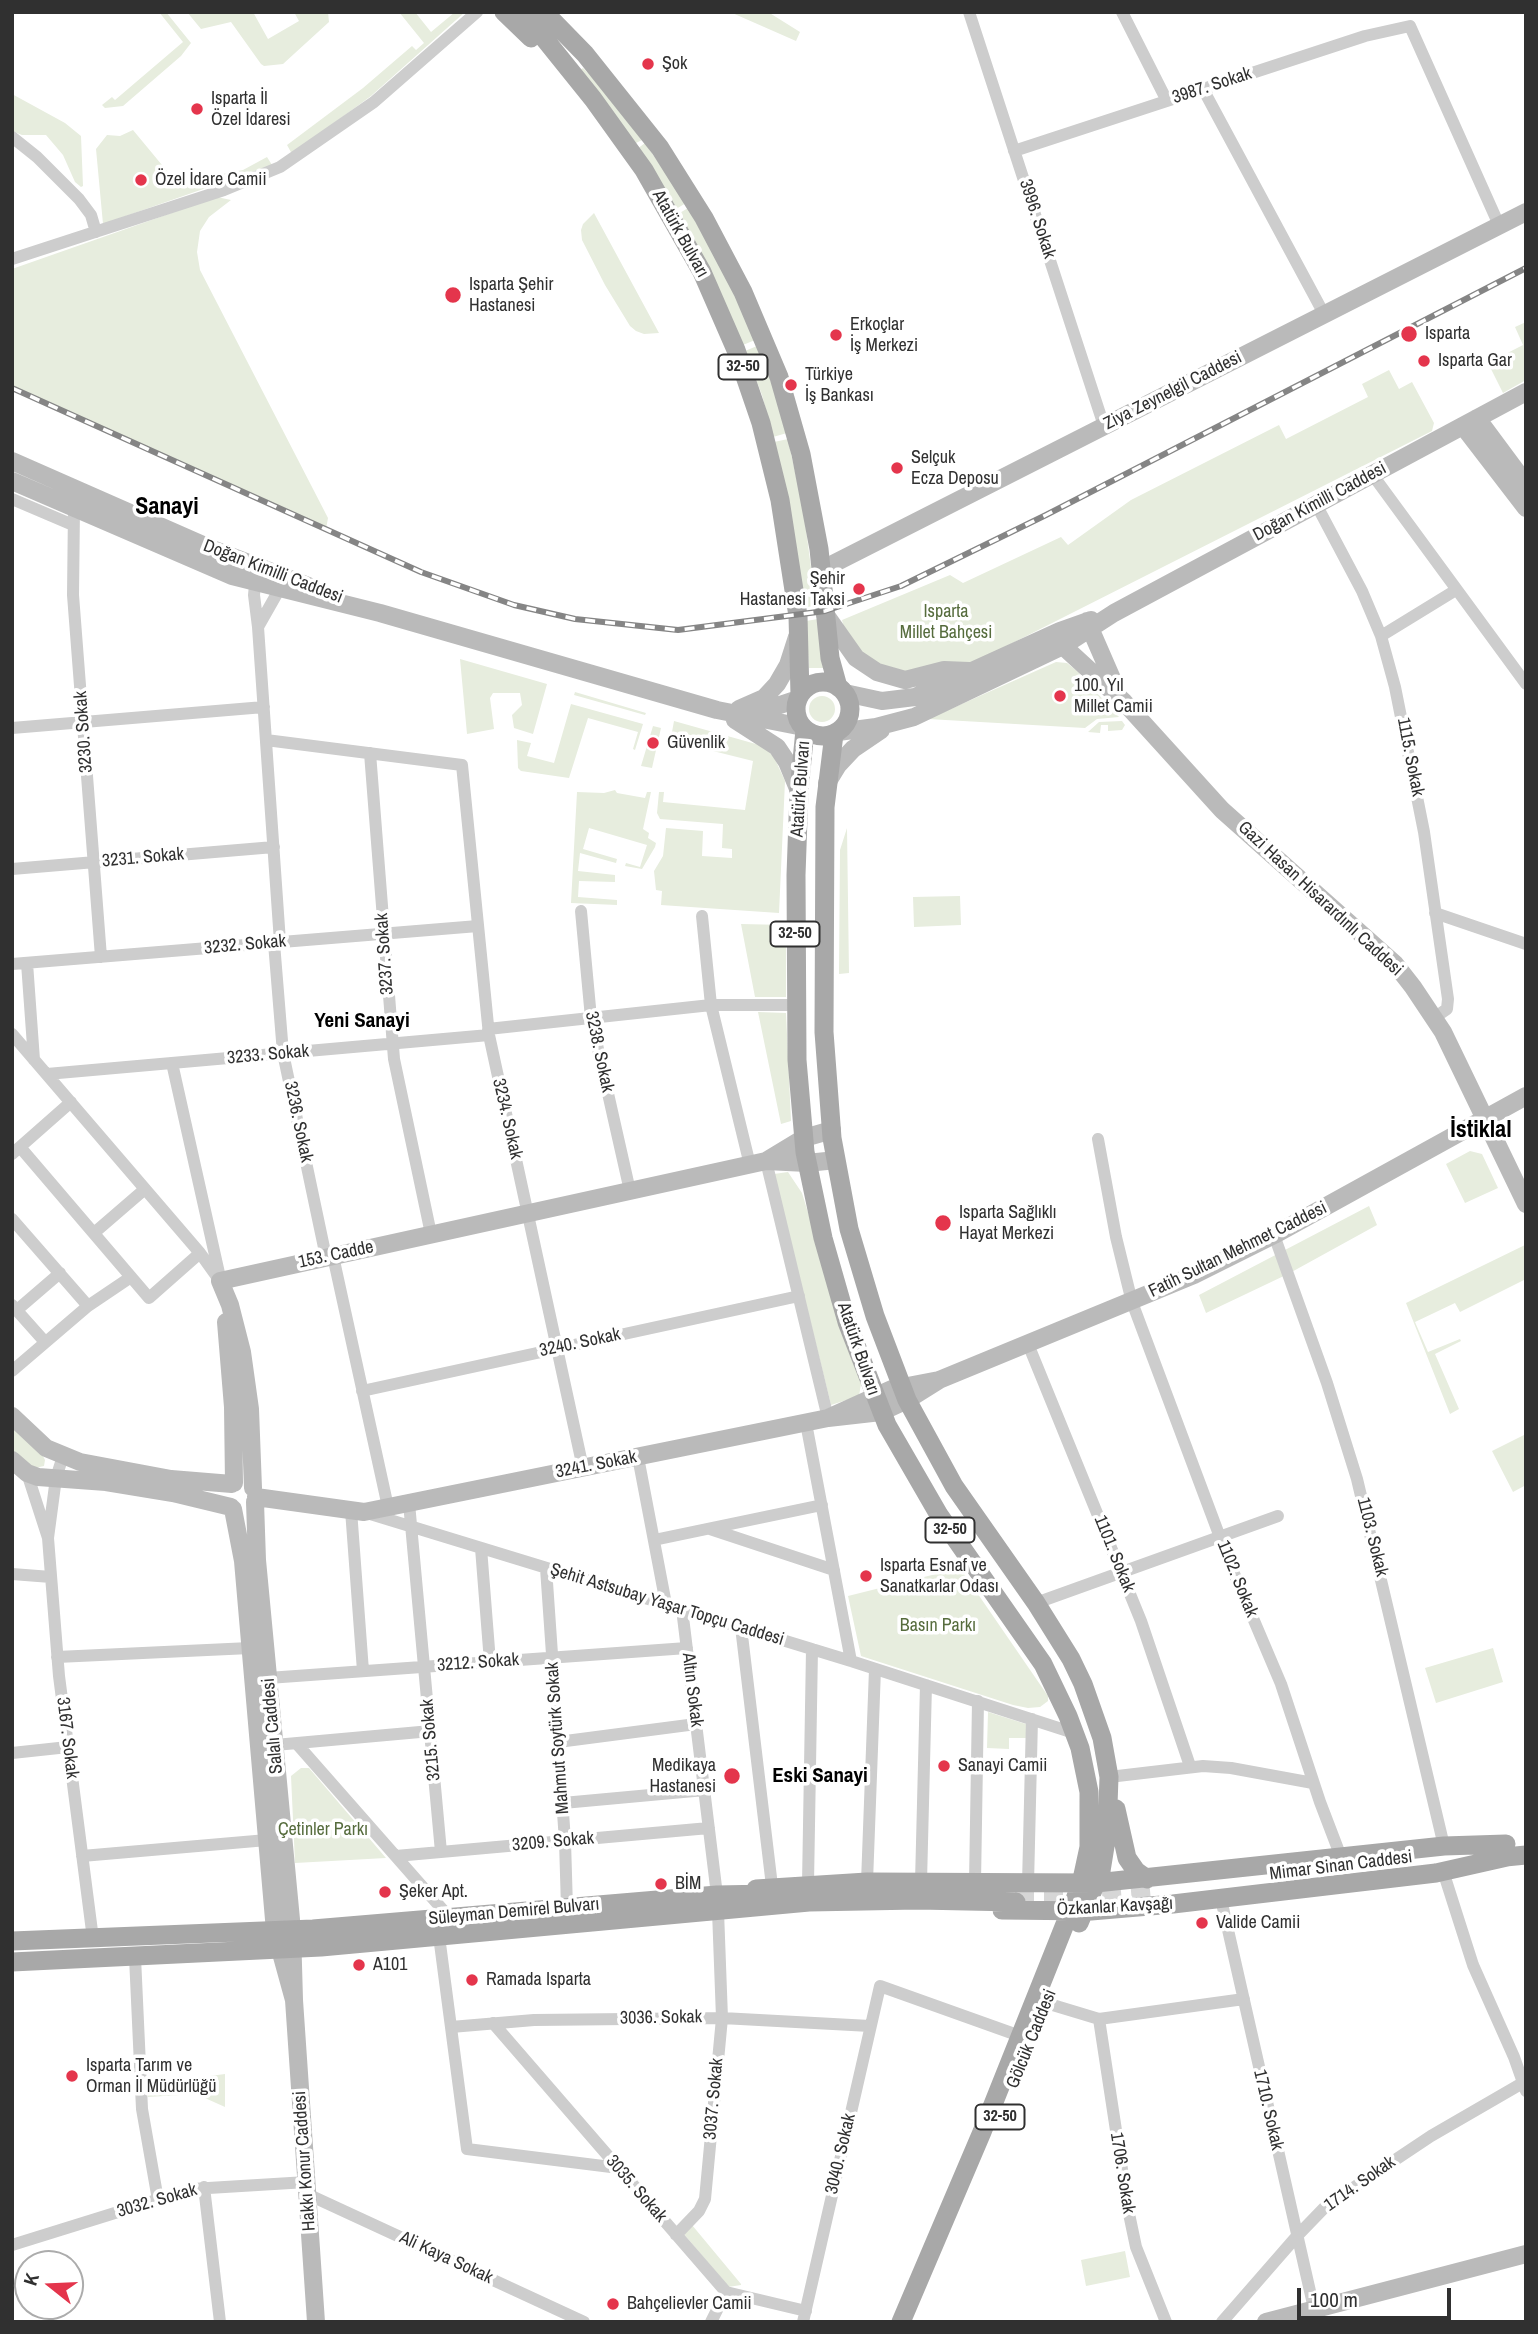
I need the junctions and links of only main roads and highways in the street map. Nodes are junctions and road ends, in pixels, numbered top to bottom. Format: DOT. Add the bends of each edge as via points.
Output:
graph roads {
  1 [pos="504,12"];
  2 [pos="523,12"];
  3 [pos="544,12"];
  4 [pos="557,12"];
  5 [pos="585,54"];
  6 [pos="576,78"];
  7 [pos="842,690"];
  8 [pos="799,697"];
  9 [pos="804,729"];
  10 [pos="836,733"];
  11 [pos="1110,1777"];
  12 [pos="1516,1849"];
  13 [pos="1089,1884"];
  14 [pos="1153,1888"];
  15 [pos="1020,1893"];
  16 [pos="718,1903"];
  17 [pos="1078,1911"];
  18 [pos="285,1940"];
  19 [pos="12,1941"];
  20 [pos="12,1962"];
  21 [pos="901,2322"];
  22 [pos="913,2322"];
  1 -- 6 [label="main road"];
  2 -- 6 [label="main road, Atatürk Bulvarı / 32-50"];
  3 -- 5 [label="main road, Atatürk Bulvarı / 32-50"];
  4 -- 5 [label="main road"];
  5 -- 7 [label="main road, Atatürk Bulvarı / 32-50" via="681,179 722,248 779,377 811,502 830,658"];
  6 -- 8 [label="main road, Atatürk Bulvarı / 32-50" via="661,199 702,272 736,350 761,423 789,547 799,634"];
  7 -- 8 [label="main road" via="818,683"];
  7 -- 10 [label="main road" via="850,713"];
  8 -- 9 [label="main road" via="797,718"];
  9 -- 10 [label="main road" via="816,736"];
  9 -- 13 [label="main road, Atatürk Bulvarı / 32-50" via="796,886 798,1086 807,1163 823,1238 877,1404 939,1515 1042,1664 1074,1733 1087,1776 1091,1813"];
  10 -- 11 [label="main road, Atatürk Bulvarı / 32-50" via="824,836 823,994 832,1130 849,1228 904,1393 954,1486 1071,1659 1102,1738"];
  11 -- 13 [label="main road, Atatürk Bulvarı / 32-50" via="1107,1834"];
  11 -- 14 [label="main road" via="1127,1857"];
  12 -- 14 [label="main road, Mimar Sinan Caddesi"];
  12 -- 14 [label="main road, Özkanlar Kavşağı" via="1444,1846 1341,1857"];
  12 -- 17 [label="main road, Özkanlar Kavşağı" via="1443,1871 1221,1899"];
  13 -- 14 [label="main road, Özkanlar Kavşağı"];
  13 -- 15 [label="main road, Özkanlar Kavşağı"];
  13 -- 17 [label="main road, Atatürk Bulvarı / 32-50"];
  15 -- 16 [label="main road, Süleyman Demirel Bulvarı" via="881,1891"];
  15 -- 16 [label="main road, Özkanlar Kavşağı" via="975,1883 867,1882 772,1886"];
  16 -- 17 [label="main road, Özkanlar Kavşağı"];
  16 -- 18 [label="main road, Süleyman Demirel Bulvarı" via="567,1908"];
  16 -- 18 [label="main road" via="439,1936"];
  17 -- 21 [label="main road, Gölcük Caddesi / 32-50" via="1020,2036"];
  17 -- 22 [label="main road, Gölcük Caddesi / 32-50" via="990,2143"];
  18 -- 19 [label="main road, Süleyman Demirel Bulvarı"];
  18 -- 20 [label="main road" via="135,1957"];
}
